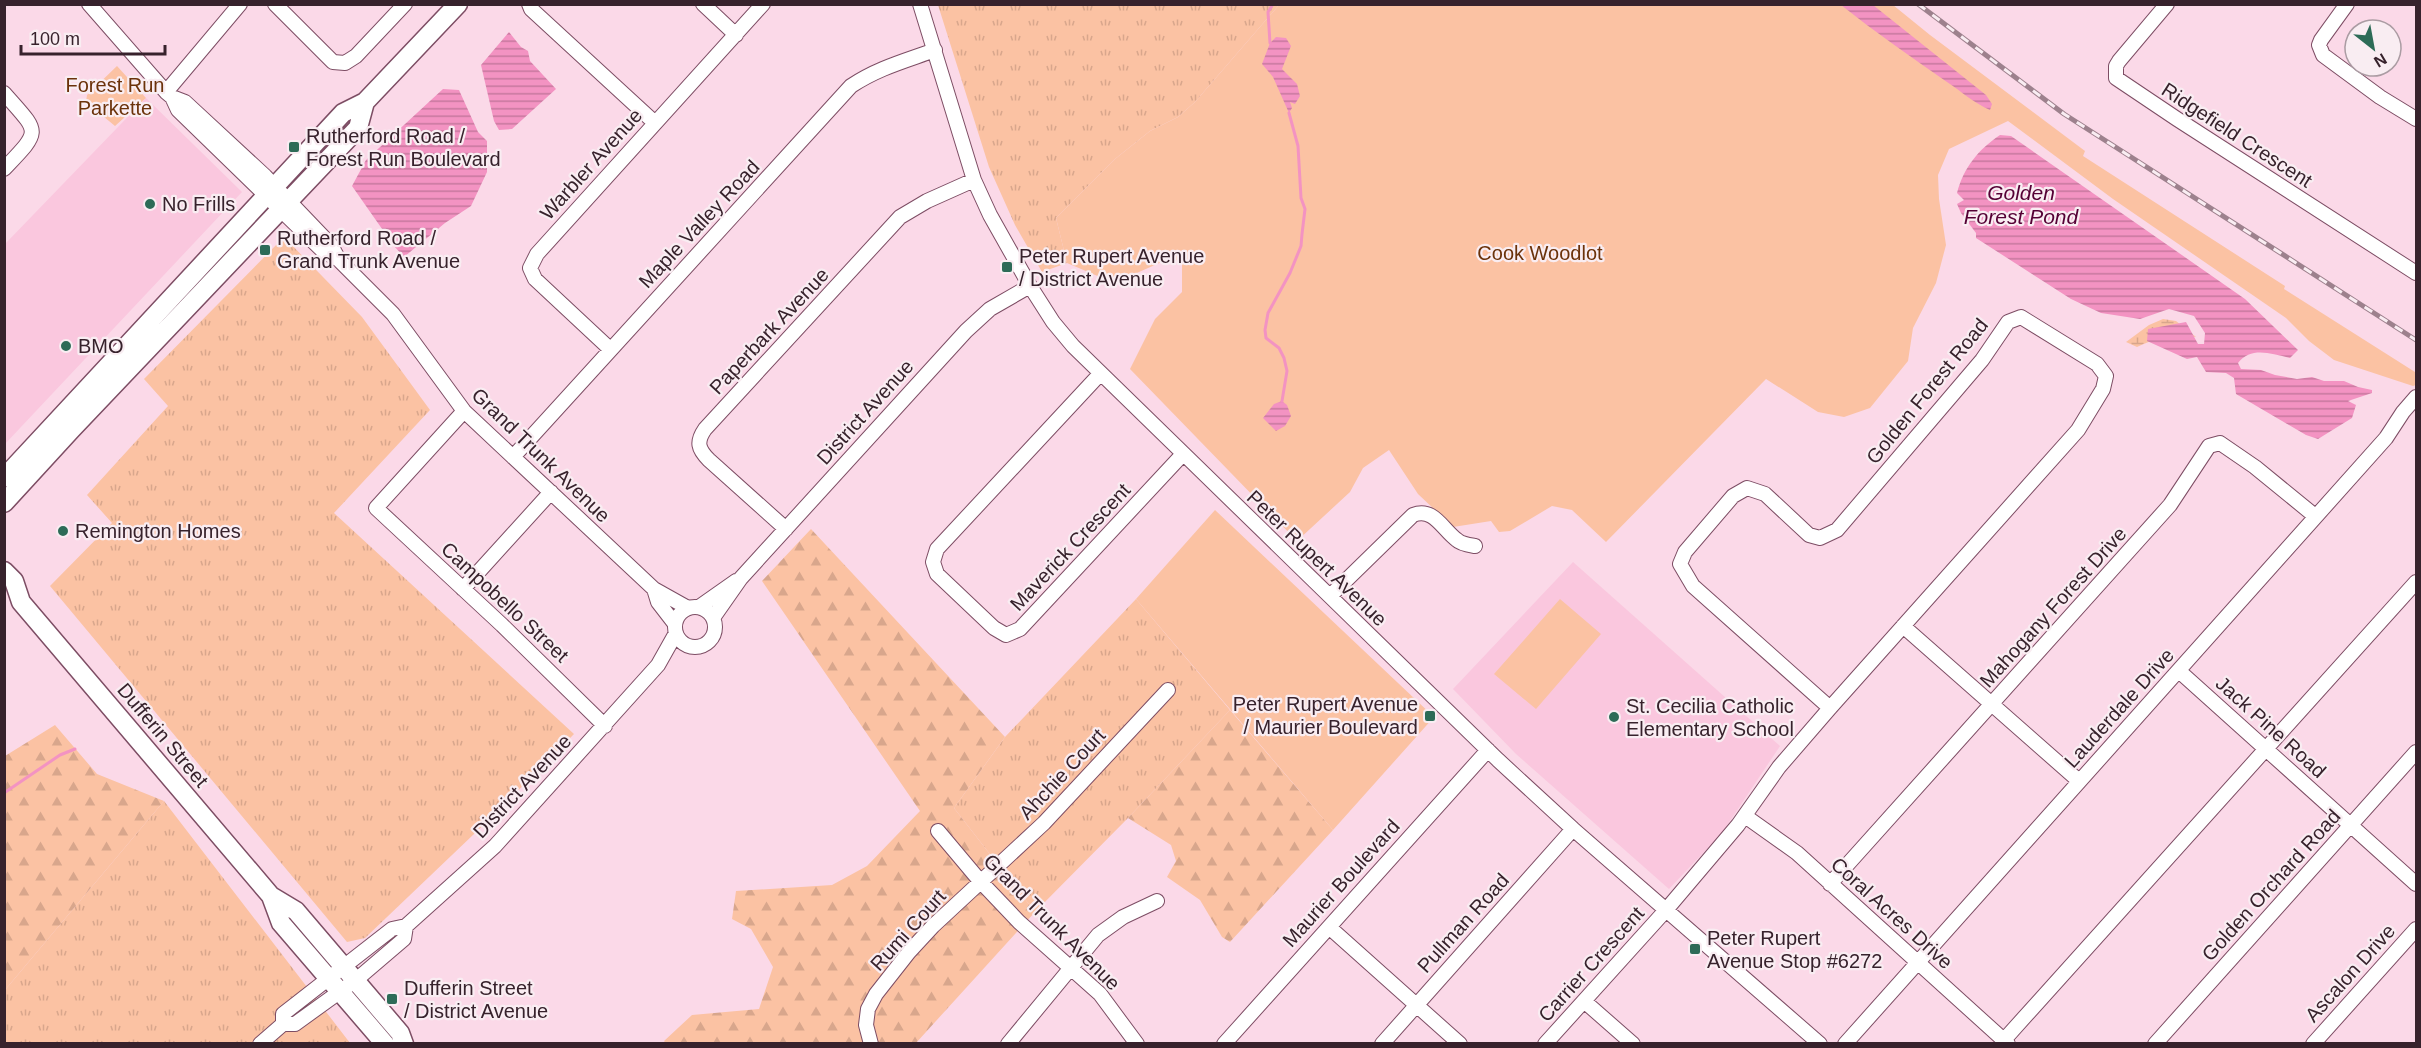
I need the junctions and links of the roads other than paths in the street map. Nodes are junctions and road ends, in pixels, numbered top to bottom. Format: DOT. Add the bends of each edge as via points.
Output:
graph roads {
  1 [pos="89,4"];
  2 [pos="240,4"];
  3 [pos="275,4"];
  4 [pos="405,4"];
  5 [pos="458,4"];
  6 [pos="529,4"];
  7 [pos="703,4"];
  8 [pos="763,4"];
  9 [pos="920,4"];
  10 [pos="2168,4"];
  11 [pos="2347,4"];
  12 [pos="735,35"];
  13 [pos="935,50"];
  14 [pos="4,93"];
  15 [pos="169,94"];
  16 [pos="365,102"];
  17 [pos="2416,119"];
  18 [pos="655,123"];
  19 [pos="4,169"];
  20 [pos="974,180"];
  21 [pos="270,191"];
  22 [pos="284,205"];
  23 [pos="2416,273"];
  24 [pos="1030,286"];
  25 [pos="610,349"];
  26 [pos="1100,374"];
  27 [pos="2416,396"];
  28 [pos="464,411"];
  29 [pos="1183,454"];
  30 [pos="513,456"];
  31 [pos="4,478"];
  32 [pos="551,492"];
  33 [pos="4,503"];
  34 [pos="2315,516"];
  35 [pos="786,529"];
  36 [pos="1476,546"];
  37 [pos="4,571"];
  38 [pos="741,578"];
  39 [pos="2416,582"];
  40 [pos="463,589"];
  41 [pos="654,589"];
  42 [pos="1330,596"];
  43 [pos="13,599"];
  44 [pos="694,607"];
  45 [pos="713,618"];
  46 [pos="1903,626"];
  47 [pos="675,628"];
  48 [pos="688,645"];
  49 [pos="658,665"];
  50 [pos="2179,671"];
  51 [pos="1168,690"];
  52 [pos="1992,704"];
  53 [pos="1830,708"];
  54 [pos="605,726"];
  55 [pos="2265,748"];
  56 [pos="1488,750"];
  57 [pos="2416,752"];
  58 [pos="2079,781"];
  59 [pos="1745,816"];
  60 [pos="2351,825"];
  61 [pos="1573,829"];
  62 [pos="938,831"];
  63 [pos="980,881"];
  64 [pos="1830,884"];
  65 [pos="2416,884"];
  66 [pos="271,896"];
  67 [pos="1157,901"];
  68 [pos="1666,910"];
  69 [pos="406,926"];
  70 [pos="1329,927"];
  71 [pos="2416,929"];
  72 [pos="1918,963"];
  73 [pos="344,966"];
  74 [pos="1070,967"];
  75 [pos="356,980"];
  76 [pos="335,984"];
  77 [pos="1584,1000"];
  78 [pos="1416,1004"];
  79 [pos="2006,1042"];
  80 [pos="260,1044"];
  81 [pos="384,1044"];
  82 [pos="404,1044"];
  83 [pos="871,1044"];
  84 [pos="1008,1044"];
  85 [pos="1137,1044"];
  86 [pos="1224,1044"];
  87 [pos="1382,1044"];
  88 [pos="1460,1044"];
  89 [pos="1545,1044"];
  90 [pos="1634,1044"];
  91 [pos="1820,1044"];
  92 [pos="1845,1044"];
  93 [pos="2155,1044"];
  94 [pos="2313,1044"];
  1 -- 15 [label="street, Grand Trunk Avenue"];
  2 -- 15 [label="street"];
  3 -- 4 [label="street" via="333,62 345,63"];
  5 -- 16 [label="main road"];
  6 -- 18 [label="street"];
  7 -- 12 [label="street"];
  8 -- 12 [label="street, Warbler Avenue"];
  9 -- 13 [label="street, Peter Rupert Avenue"];
  10 -- 23 [label="street, Ridgefield Crescent" via="2116,66 2116,78"];
  11 -- 17 [label="street" via="2321,40 2323,55"];
  12 -- 18 [label="street, Warbler Avenue"];
  13 -- 20 [label="street, Peter Rupert Avenue"];
  13 -- 25 [label="street, Maple Valley Road" via="879,69 851,86"];
  14 -- 19 [label="street" via="33,131 30,142"];
  15 -- 21 [label="street, Grand Trunk Avenue" via="185,102"];
  16 -- 21 [label="main road" via="343,113"];
  16 -- 22 [label="main road" via="358,128"];
  18 -- 25 [label="street, Warbler Avenue" via="537,254 530,268 535,279"];
  20 -- 24 [label="street, Peter Rupert Avenue"];
  20 -- 35 [label="street, Paperbark Avenue" via="900,217 698,439 699,450"];
  21 -- 22 [label="street, Grand Trunk Avenue"];
  21 -- 31 [label="main road"];
  22 -- 28 [label="street, Grand Trunk Avenue" via="323,251 339,260 393,314"];
  22 -- 33 [label="main road"];
  24 -- 26 [label="street, Peter Rupert Avenue" via="1053,322"];
  24 -- 35 [label="street, District Avenue" via="990,309 966,331"];
  25 -- 30 [label="street, Maple Valley Road"];
  26 -- 29 [label="street, Peter Rupert Avenue"];
  26 -- 29 [label="street, Maverick Crescent" via="937,549 933,562 937,574 994,628 1006,635 1020,629"];
  27 -- 34 [label="street, Lauderdale Drive" via="2386,438"];
  28 -- 30 [label="street, Grand Trunk Avenue"];
  28 -- 40 [label="street, Campobello Street" via="376,508"];
  29 -- 42 [label="street, Peter Rupert Avenue"];
  30 -- 32 [label="street, Grand Trunk Avenue"];
  32 -- 40 [label="street"];
  32 -- 41 [label="street, Grand Trunk Avenue"];
  34 -- 50 [label="street, Lauderdale Drive"];
  34 -- 52 [label="street, Mahogany Forest Drive" via="2220,443 2209,446 2170,505"];
  35 -- 38 [label="street, District Avenue"];
  36 -- 42 [label="street" via="1458,542 1431,515 1421,512 1413,515"];
  37 -- 43 [label="main road, Dufferin Street" via="14,581"];
  38 -- 44 [label="street, District Avenue"];
  38 -- 45 [label="street, District Avenue"];
  39 -- 55 [label="street"];
  40 -- 54 [label="street, Campobello Street"];
  41 -- 44 [label="street, Grand Trunk Avenue"];
  41 -- 47 [label="street, Grand Trunk Avenue"];
  42 -- 56 [label="street, Peter Rupert Avenue"];
  43 -- 66 [label="main road, Dufferin Street"];
  44 -- 45 [label="street" via="705,609"];
  44 -- 47 [label="street" via="679,614"];
  45 -- 48 [label="street" via="711,639 700,646"];
  46 -- 52 [label="street"];
  46 -- 53 [label="street, Golden Forest Road"];
  46 -- 53 [label="street, Golden Forest Road" via="2078,430 2103,390 2106,376 2097,364 2021,317 2008,322 1982,360 1837,530 1820,538 1809,535 1765,494 1747,488 1733,496 1685,552 1680,564 1693,586"];
  47 -- 48 [label="street"];
  47 -- 49 [label="street, District Avenue"];
  48 -- 49 [label="street, District Avenue"];
  49 -- 54 [label="street, District Avenue"];
  50 -- 55 [label="street, Jack Pine Road"];
  50 -- 58 [label="street, Lauderdale Drive"];
  51 -- 63 [label="street, Ahchie Court" via="1044,823"];
  52 -- 58 [label="street"];
  52 -- 64 [label="street, Mahogany Forest Drive"];
  53 -- 59 [label="street, Golden Forest Road" via="1779,767"];
  54 -- 69 [label="street, District Avenue" via="495,846"];
  55 -- 60 [label="street, Jack Pine Road"];
  55 -- 79 [label="street"];
  56 -- 61 [label="street, Peter Rupert Avenue"];
  56 -- 70 [label="street, Maurier Boulevard"];
  57 -- 60 [label="street, Golden Orchard Road"];
  58 -- 72 [label="street, Lauderdale Drive"];
  59 -- 64 [label="street, Coral Acres Drive" via="1797,853"];
  59 -- 68 [label="street, Golden Forest Road"];
  60 -- 65 [label="street, Jack Pine Road"];
  60 -- 93 [label="street, Golden Orchard Road"];
  61 -- 68 [label="street, Peter Rupert Avenue"];
  61 -- 78 [label="street, Pullman Road"];
  62 -- 63 [label="street, Grand Trunk Avenue"];
  63 -- 74 [label="street, Grand Trunk Avenue"];
  63 -- 83 [label="street, Rumi Court" via="920,939 876,994 868,1009 866,1025"];
  64 -- 72 [label="street, Coral Acres Drive"];
  66 -- 73 [label="main road, Dufferin Street" via="296,911"];
  66 -- 76 [label="main road, Dufferin Street" via="281,923"];
  67 -- 74 [label="street" via="1122,917 1098,935"];
  68 -- 77 [label="street, Carrier Crescent"];
  68 -- 91 [label="street, Peter Rupert Avenue"];
  69 -- 73 [label="street, District Avenue" via="392,929"];
  69 -- 75 [label="street, District Avenue" via="404,939"];
  70 -- 78 [label="street"];
  70 -- 86 [label="street, Maurier Boulevard"];
  71 -- 94 [label="street, Ascalon Drive"];
  72 -- 79 [label="street, Coral Acres Drive"];
  72 -- 92 [label="street, Lauderdale Drive"];
  73 -- 75 [label="main road, Dufferin Street"];
  73 -- 76 [label="street, District Avenue"];
  74 -- 84 [label="street"];
  74 -- 85 [label="street, Grand Trunk Avenue" via="1100,994"];
  75 -- 76 [label="street, District Avenue"];
  75 -- 82 [label="main road, Dufferin Street" via="400,1033"];
  76 -- 80 [label="street" via="284,1014 283,1024"];
  76 -- 81 [label="main road, Dufferin Street"];
  77 -- 89 [label="street, Carrier Crescent"];
  77 -- 90 [label="street"];
  78 -- 87 [label="street, Pullman Road"];
  78 -- 88 [label="street"];
}
